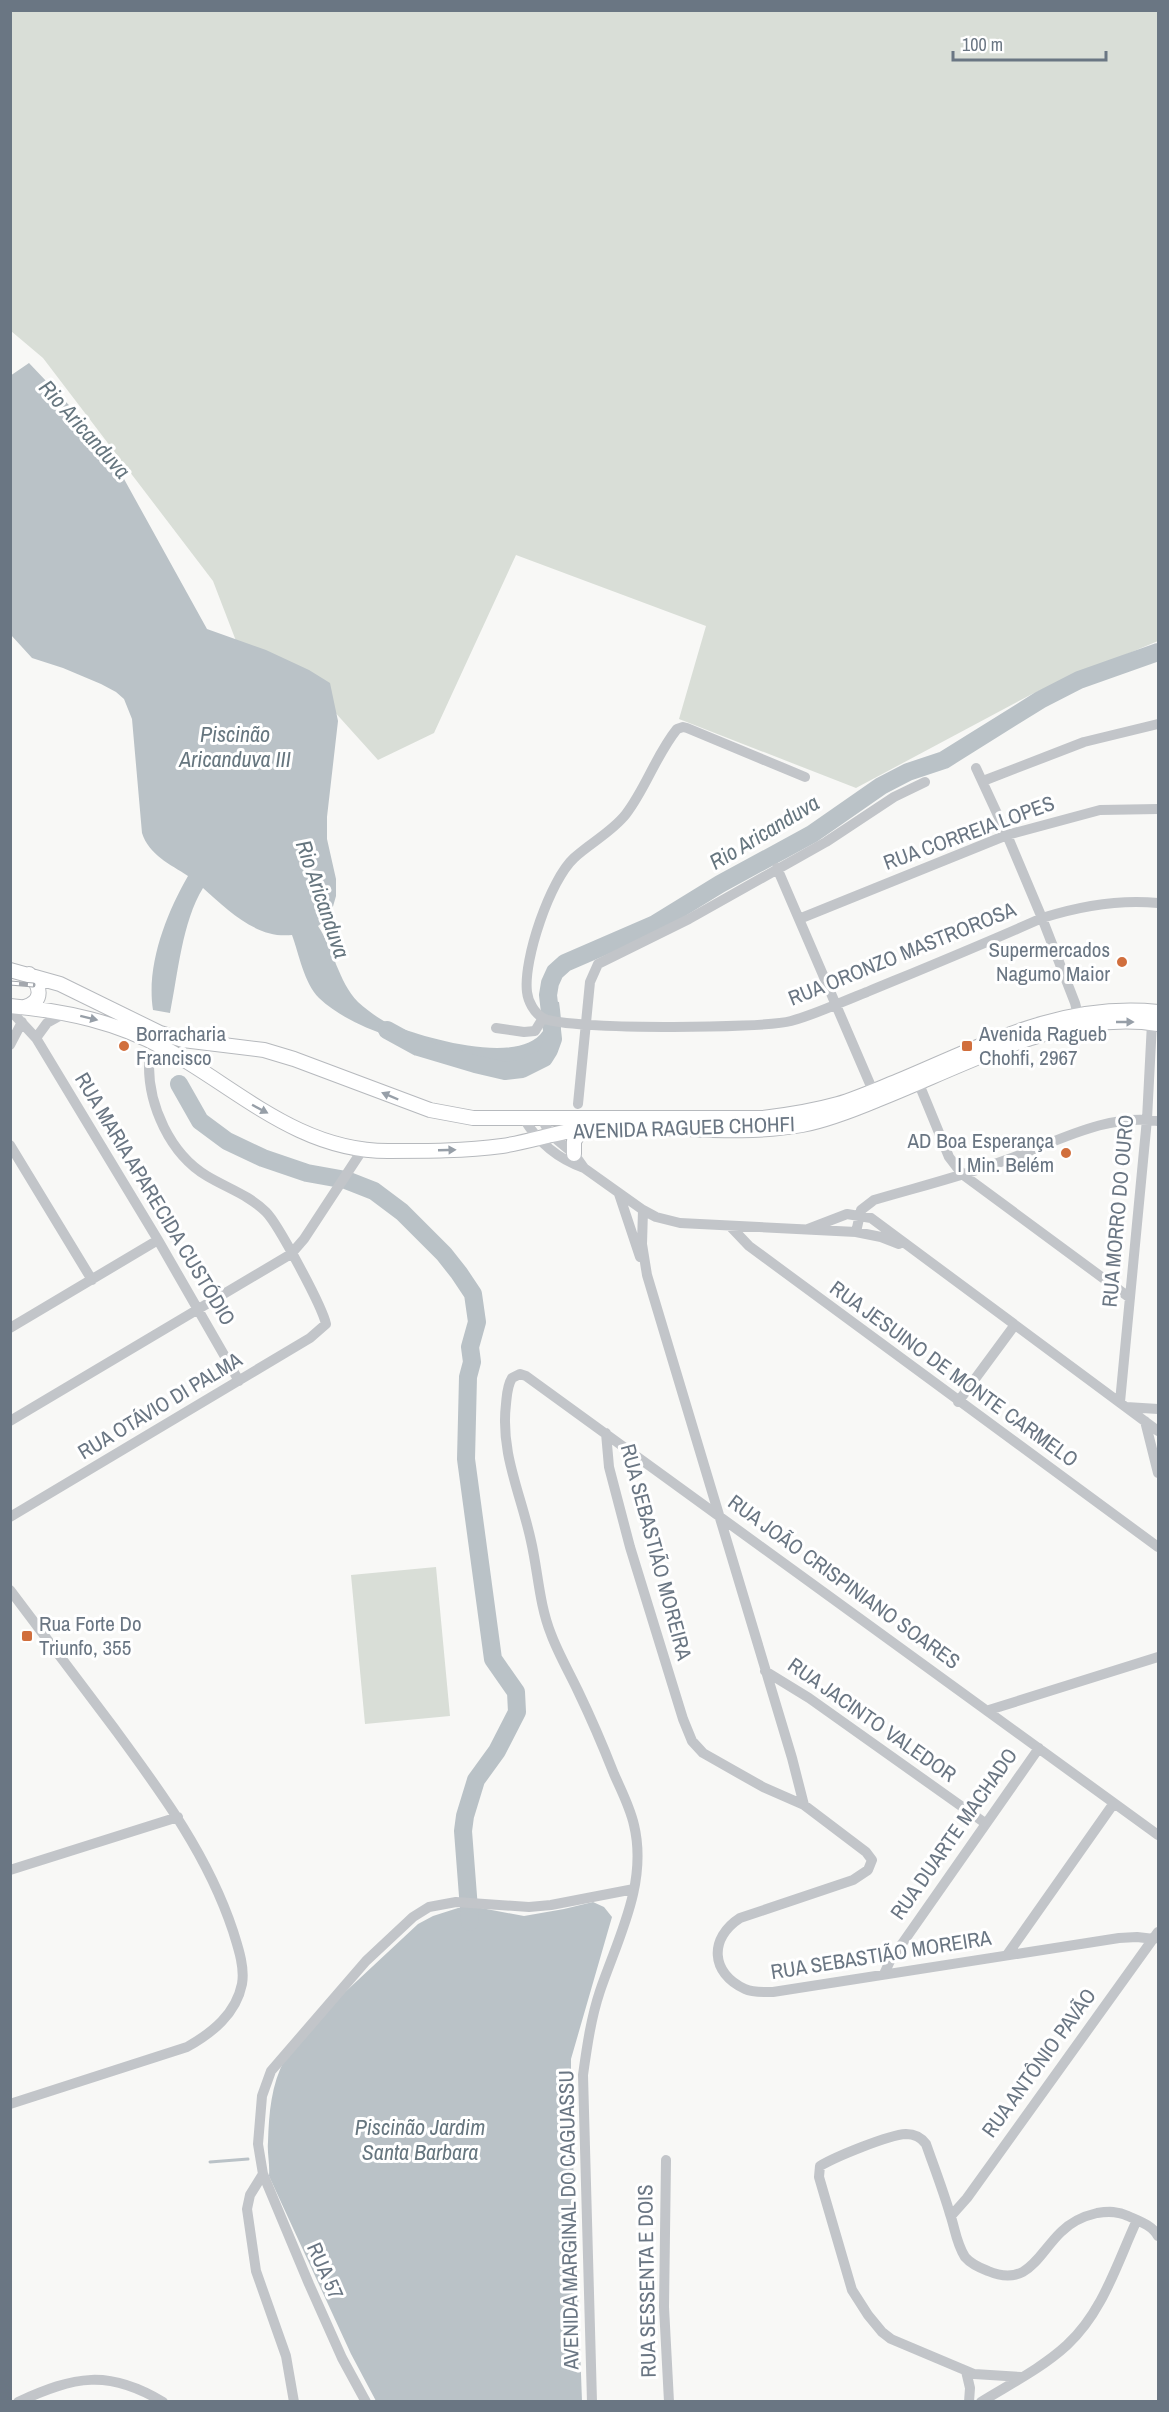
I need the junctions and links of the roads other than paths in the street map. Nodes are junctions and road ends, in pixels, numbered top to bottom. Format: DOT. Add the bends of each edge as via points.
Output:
graph roads {
  1 [pos="1158,724"];
  2 [pos="976,768"];
  3 [pos="805,777"];
  4 [pos="983,781"];
  5 [pos="925,782"];
  6 [pos="1158,808"];
  7 [pos="1007,835"];
  8 [pos="777,868"];
  9 [pos="1158,903"];
  10 [pos="1042,918"];
  11 [pos="800,919"];
  12 [pos="10,970"];
  13 [pos="29,974"];
  14 [pos="836,1005"];
  15 [pos="15,1008"];
  16 [pos="67,1013"];
  17 [pos="546,1019"];
  18 [pos="1079,1019"];
  19 [pos="1156,1020"];
  20 [pos="22,1022"];
  21 [pos="586,1024"];
  22 [pos="496,1028"];
  23 [pos="36,1038"];
  24 [pos="10,1045"];
  25 [pos="149,1063"];
  26 [pos="919,1084"];
  27 [pos="873,1091"];
  28 [pos="578,1104"];
  29 [pos="524,1119"];
  30 [pos="543,1119"];
  31 [pos="1153,1120"];
  32 [pos="582,1129"];
  33 [pos="550,1134"];
  34 [pos="536,1138"];
  35 [pos="10,1145"];
  36 [pos="363,1149"];
  37 [pos="573,1154"];
  38 [pos="584,1168"];
  39 [pos="962,1174"];
  40 [pos="619,1194"];
  41 [pos="643,1210"];
  42 [pos="859,1215"];
  43 [pos="730,1226"];
  44 [pos="808,1229"];
  45 [pos="856,1232"];
  46 [pos="158,1240"];
  47 [pos="908,1248"];
  48 [pos="291,1254"];
  49 [pos="644,1265"];
  50 [pos="92,1280"];
  51 [pos="1130,1298"];
  52 [pos="198,1308"];
  53 [pos="1014,1326"];
  54 [pos="10,1328"];
  55 [pos="239,1381"];
  56 [pos="508,1387"];
  57 [pos="958,1402"];
  58 [pos="1123,1405"];
  59 [pos="1158,1409"];
  60 [pos="10,1421"];
  61 [pos="1145,1421"];
  62 [pos="1158,1430"];
  63 [pos="606,1433"];
  64 [pos="1158,1473"];
  65 [pos="720,1516"];
  66 [pos="10,1517"];
  67 [pos="1158,1547"];
  68 [pos="10,1590"];
  69 [pos="1158,1656"];
  70 [pos="765,1671"];
  71 [pos="989,1710"];
  72 [pos="1039,1748"];
  73 [pos="1114,1803"];
  74 [pos="804,1805"];
  75 [pos="178,1817"];
  76 [pos="985,1823"];
  77 [pos="1158,1835"];
  78 [pos="10,1870"];
  79 [pos="634,1889"];
  80 [pos="1155,1942"];
  81 [pos="1007,1955"];
  82 [pos="884,1974"];
  83 [pos="10,2104"];
  84 [pos="666,2160"];
  85 [pos="262,2169"];
  86 [pos="951,2216"];
  87 [pos="1137,2220"];
  88 [pos="1158,2236"];
  89 [pos="966,2371"];
  90 [pos="1021,2377"];
  91 [pos="18,2402"];
  92 [pos="163,2402"];
  93 [pos="294,2402"];
  94 [pos="366,2402"];
  95 [pos="592,2402"];
  96 [pos="669,2402"];
  97 [pos="969,2402"];
  98 [pos="981,2402"];
  1 -- 4 [label="street" via="1084,742"];
  2 -- 4 [label="street"];
  3 -- 17 [label="street" via="687,728 677,729 625,816 570,862 550,894 526,979 530,1003"];
  4 -- 7 [label="street"];
  5 -- 8 [label="street"];
  6 -- 7 [label="street, RUA CORREIA LOPES" via="1100,810"];
  7 -- 10 [label="street"];
  7 -- 11 [label="street, RUA CORREIA LOPES"];
  8 -- 11 [label="street"];
  8 -- 21 [label="street" via="689,919 602,961 590,982"];
  9 -- 10 [label="street, RUA ORONZO MASTROROSA" via="1110,903"];
  10 -- 14 [label="street, RUA ORONZO MASTROROSA"];
  10 -- 18 [label="street"];
  11 -- 14 [label="street"];
  12 -- 13 [label="main road, AVENIDA RAGUEB CHOHFI"];
  13 -- 15 [label="main road" via="38,984 39,995 35,1003"];
  29 -- 13 [label="main road, AVENIDA RAGUEB CHOHFI, one-way" via="473,1118 430,1110 264,1050 183,1040 160,1033 60,984"];
  14 -- 21 [label="street, RUA ORONZO MASTROROSA" via="774,1025"];
  14 -- 27 [label="street"];
  15 -- 16 [label="main road, AVENIDA RAGUEB CHOHFI"];
  15 -- 20 [label="street, RUA MARIA APARECIDA CUSTÓDIO"];
  16 -- 23 [label="street" via="47,1023"];
  16 -- 36 [label="main road, AVENIDA RAGUEB CHOHFI, one-way" via="137,1035 169,1050 286,1123 324,1140"];
  17 -- 21 [label="street, RUA ORONZO MASTROROSA"];
  17 -- 22 [label="street" via="535,1030 524,1032"];
  18 -- 19 [label="main road, AVENIDA RAGUEB CHOHFI" via="1118,1010"];
  18 -- 26 [label="main road, AVENIDA RAGUEB CHOHFI"];
  18 -- 27 [label="main road, AVENIDA RAGUEB CHOHFI" via="1019,1030"];
  19 -- 31 [label="street, RUA MORRO DO OURO"];
  20 -- 23 [label="street, RUA MARIA APARECIDA CUSTÓDIO"];
  20 -- 24 [label="street"];
  21 -- 28 [label="street"];
  23 -- 46 [label="street, RUA MARIA APARECIDA CUSTÓDIO"];
  25 -- 48 [label="street" via="153,1099 174,1144 206,1176 242,1194 267,1213"];
  26 -- 32 [label="main road, AVENIDA RAGUEB CHOHFI" via="847,1112 793,1126 727,1130"];
  26 -- 39 [label="street" via="949,1156"];
  27 -- 30 [label="main road, AVENIDA RAGUEB CHOHFI" via="808,1111 762,1118"];
  29 -- 30 [label="main road, AVENIDA RAGUEB CHOHFI"];
  29 -- 34 [label="street"];
  30 -- 33 [label="street"];
  31 -- 39 [label="street" via="1103,1124"];
  31 -- 51 [label="street, RUA MORRO DO OURO"];
  32 -- 33 [label="main road, AVENIDA RAGUEB CHOHFI"];
  32 -- 37 [label="main road" via="574,1141"];
  33 -- 34 [label="main road, AVENIDA RAGUEB CHOHFI"];
  33 -- 37 [label="street"];
  36 -- 34 [label="main road, AVENIDA RAGUEB CHOHFI, one-way" via="450,1150 503,1146"];
  34 -- 38 [label="street" via="568,1163"];
  35 -- 50 [label="street"];
  36 -- 48 [label="street"];
  37 -- 38 [label="street"];
  38 -- 40 [label="street"];
  39 -- 42 [label="street" via="874,1200"];
  39 -- 51 [label="street"];
  40 -- 41 [label="street"];
  40 -- 49 [label="street"];
  41 -- 43 [label="street" via="680,1223"];
  41 -- 49 [label="street"];
  42 -- 44 [label="street" via="838,1216"];
  42 -- 45 [label="street"];
  42 -- 47 [label="street" via="882,1225"];
  43 -- 44 [label="street"];
  43 -- 57 [label="street, RUA JESUINO DE MONTE CARMELO" via="749,1246"];
  44 -- 45 [label="street"];
  45 -- 47 [label="street"];
  46 -- 50 [label="street"];
  46 -- 52 [label="street, RUA MARIA APARECIDA CUSTÓDIO"];
  47 -- 53 [label="street"];
  48 -- 52 [label="street"];
  48 -- 55 [label="street, RUA OTÁVIO DI PALMA" via="326,1324"];
  49 -- 65 [label="street"];
  50 -- 54 [label="street"];
  51 -- 58 [label="street, RUA MORRO DO OURO"];
  52 -- 55 [label="street, RUA MARIA APARECIDA CUSTÓDIO"];
  52 -- 60 [label="street"];
  53 -- 57 [label="street"];
  53 -- 58 [label="street"];
  55 -- 66 [label="street, RUA OTÁVIO DI PALMA"];
  56 -- 63 [label="street, RUA JOÃO CRISPINIANO SOARES" via="512,1378 526,1376"];
  56 -- 79 [label="street, AVENIDA MARGINAL DO CAGUASSU" via="505,1440 510,1470 531,1540 549,1630 628,1806 636,1844"];
  57 -- 67 [label="street, RUA JESUINO DE MONTE CARMELO"];
  58 -- 59 [label="street"];
  58 -- 61 [label="street"];
  61 -- 62 [label="street"];
  61 -- 64 [label="street"];
  63 -- 65 [label="street, RUA JOÃO CRISPINIANO SOARES"];
  63 -- 74 [label="street, RUA SEBASTIÃO MOREIRA" via="609,1467 630,1547 692,1741 710,1758"];
  65 -- 70 [label="street"];
  65 -- 71 [label="street, RUA JOÃO CRISPINIANO SOARES"];
  68 -- 75 [label="street"];
  69 -- 71 [label="street"];
  70 -- 74 [label="street"];
  70 -- 76 [label="street, RUA JACINTO VALEDOR"];
  71 -- 72 [label="street, RUA JOÃO CRISPINIANO SOARES"];
  72 -- 73 [label="street, RUA JOÃO CRISPINIANO SOARES"];
  72 -- 76 [label="street, RUA DUARTE MACHADO"];
  73 -- 77 [label="street, RUA JOÃO CRISPINIANO SOARES"];
  73 -- 81 [label="street"];
  74 -- 82 [label="street, RUA SEBASTIÃO MOREIRA" via="866,1852 871,1865 853,1880 754,1913 728,1926 717,1946 720,1964 735,1983 761,1992"];
  75 -- 78 [label="street"];
  75 -- 83 [label="street" via="223,1900 237,1942 242,1984 233,2005 222,2022 187,2047"];
  76 -- 82 [label="street, RUA DUARTE MACHADO"];
  79 -- 85 [label="street, RUA 57" via="529,1907 456,1902 429,1907 413,1917 366,1961 271,2071 262,2096"];
  79 -- 95 [label="street, AVENIDA MARGINAL DO CAGUASSU" via="589,2032 582,2099"];
  80 -- 81 [label="street, RUA SEBASTIÃO MOREIRA" via="1119,1938"];
  80 -- 86 [label="street, RUA ANTÔNIO PAVÃO"];
  81 -- 82 [label="street, RUA SEBASTIÃO MOREIRA"];
  84 -- 96 [label="street, RUA SESSENTA E DOIS" via="664,2307"];
  85 -- 93 [label="street" via="247,2209 256,2271 286,2356"];
  85 -- 94 [label="street, RUA 57" via="342,2358"];
  86 -- 87 [label="street" via="966,2258 986,2271 1012,2276 1034,2264 1062,2230 1087,2216 1120,2212"];
  86 -- 89 [label="street" via="926,2144 916,2135 894,2136 820,2166 819,2177 852,2290 868,2315 891,2338"];
  87 -- 88 [label="street"];
  87 -- 90 [label="street" via="1090,2319 1067,2345"];
  89 -- 90 [label="street"];
  89 -- 97 [label="street"];
  90 -- 98 [label="street"];
  91 -- 92 [label="street" via="75,2382 99,2379 120,2381"];
}
